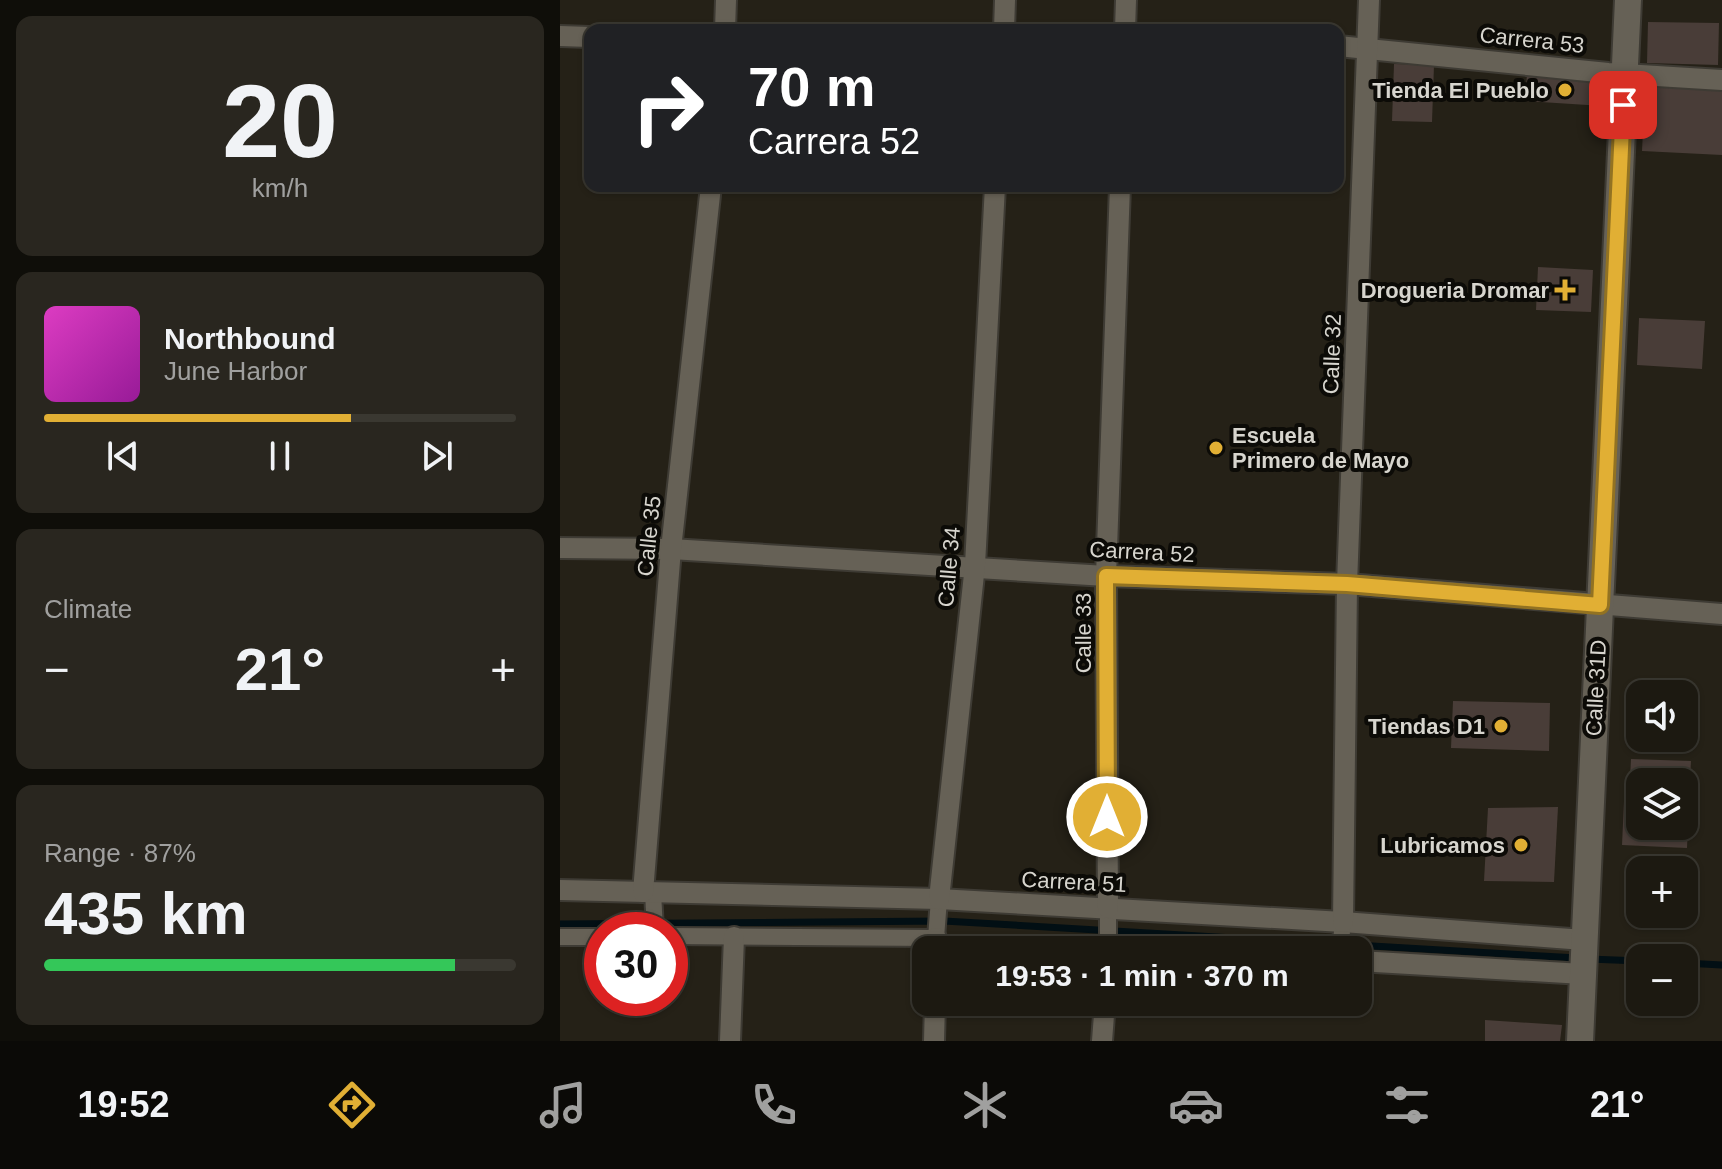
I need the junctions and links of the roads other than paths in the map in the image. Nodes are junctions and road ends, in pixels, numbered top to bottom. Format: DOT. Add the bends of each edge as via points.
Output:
graph roads {
  1 [pos="726,0"];
  2 [pos="1005,0"];
  3 [pos="1126,0"];
  4 [pos="1369,0"];
  5 [pos="1628,0"];
  6 [pos="725,24"];
  7 [pos="1004,24"];
  8 [pos="1125,24"];
  9 [pos="560,36"];
  10 [pos="584,37"];
  11 [pos="1344,46"];
  12 [pos="1367,47"];
  13 [pos="1625,74"];
  14 [pos="1722,80"];
  15 [pos="710,192"];
  16 [pos="995,192"];
  17 [pos="1120,192"];
  18 [pos="560,548"];
  19 [pos="671,549"];
  20 [pos="975,565"];
  21 [pos="1106,576"];
  22 [pos="1347,584"];
  23 [pos="1600,605"];
  24 [pos="1722,614"];
  25 [pos="560,890"];
  26 [pos="650,895"];
  27 [pos="939,904"];
  28 [pos="652,912"];
  29 [pos="1108,913"];
  30 [pos="1343,926"];
  31 [pos="688,936"];
  32 [pos="936,936"];
  33 [pos="1108,936"];
  34 [pos="1342,936"];
  35 [pos="560,937"];
  36 [pos="584,937"];
  37 [pos="734,937"];
  38 [pos="912,939"];
  39 [pos="1584,940"];
  40 [pos="1372,962"];
  41 [pos="1583,974"];
  42 [pos="935,1016"];
  43 [pos="1104,1016"];
  44 [pos="730,1041"];
  45 [pos="934,1041"];
  46 [pos="1102,1041"];
  47 [pos="1580,1041"];
  1 -- 6 [label="street"];
  2 -- 7 [label="street"];
  3 -- 8 [label="street"];
  4 -- 12 [label="street, Calle 32"];
  5 -- 13 [label="street, Calle 31D"];
  9 -- 10 [label="street"];
  11 -- 12 [label="street, Carrera 53"];
  12 -- 13 [label="street, Carrera 53"];
  12 -- 22 [label="street, Calle 32"];
  13 -- 14 [label="street, Carrera 53"];
  13 -- 23 [label="street, Calle 31D"];
  15 -- 19 [label="street, Calle 35"];
  16 -- 20 [label="street, Calle 34"];
  17 -- 21 [label="street, Calle 33"];
  18 -- 19 [label="street, Carrera 52"];
  19 -- 20 [label="street, Carrera 52"];
  19 -- 26 [label="street, Calle 35"];
  20 -- 21 [label="street, Carrera 52"];
  20 -- 27 [label="street, Calle 34"];
  21 -- 22 [label="street, Carrera 52"];
  21 -- 29 [label="street, Calle 33"];
  22 -- 23 [label="street, Carrera 52"];
  22 -- 30 [label="street, Calle 32"];
  23 -- 24 [label="street, Carrera 52"];
  23 -- 39 [label="street, Calle 31D"];
  25 -- 26 [label="street, Carrera 51"];
  26 -- 27 [label="street, Carrera 51"];
  26 -- 28 [label="street, Calle 35"];
  27 -- 29 [label="street, Carrera 51"];
  27 -- 32 [label="street, Calle 34"];
  29 -- 30 [label="street, Carrera 51"];
  29 -- 33 [label="street, Calle 33"];
  30 -- 34 [label="street, Calle 32"];
  30 -- 39 [label="street, Carrera 51"];
  31 -- 37 [label="street"];
  35 -- 36 [label="street"];
  37 -- 38 [label="street"];
  37 -- 44 [label="street"];
  39 -- 41 [label="street, Calle 31D"];
  40 -- 41 [label="street"];
  41 -- 47 [label="street, Calle 31D"];
  42 -- 45 [label="street"];
  43 -- 46 [label="street"];
}
